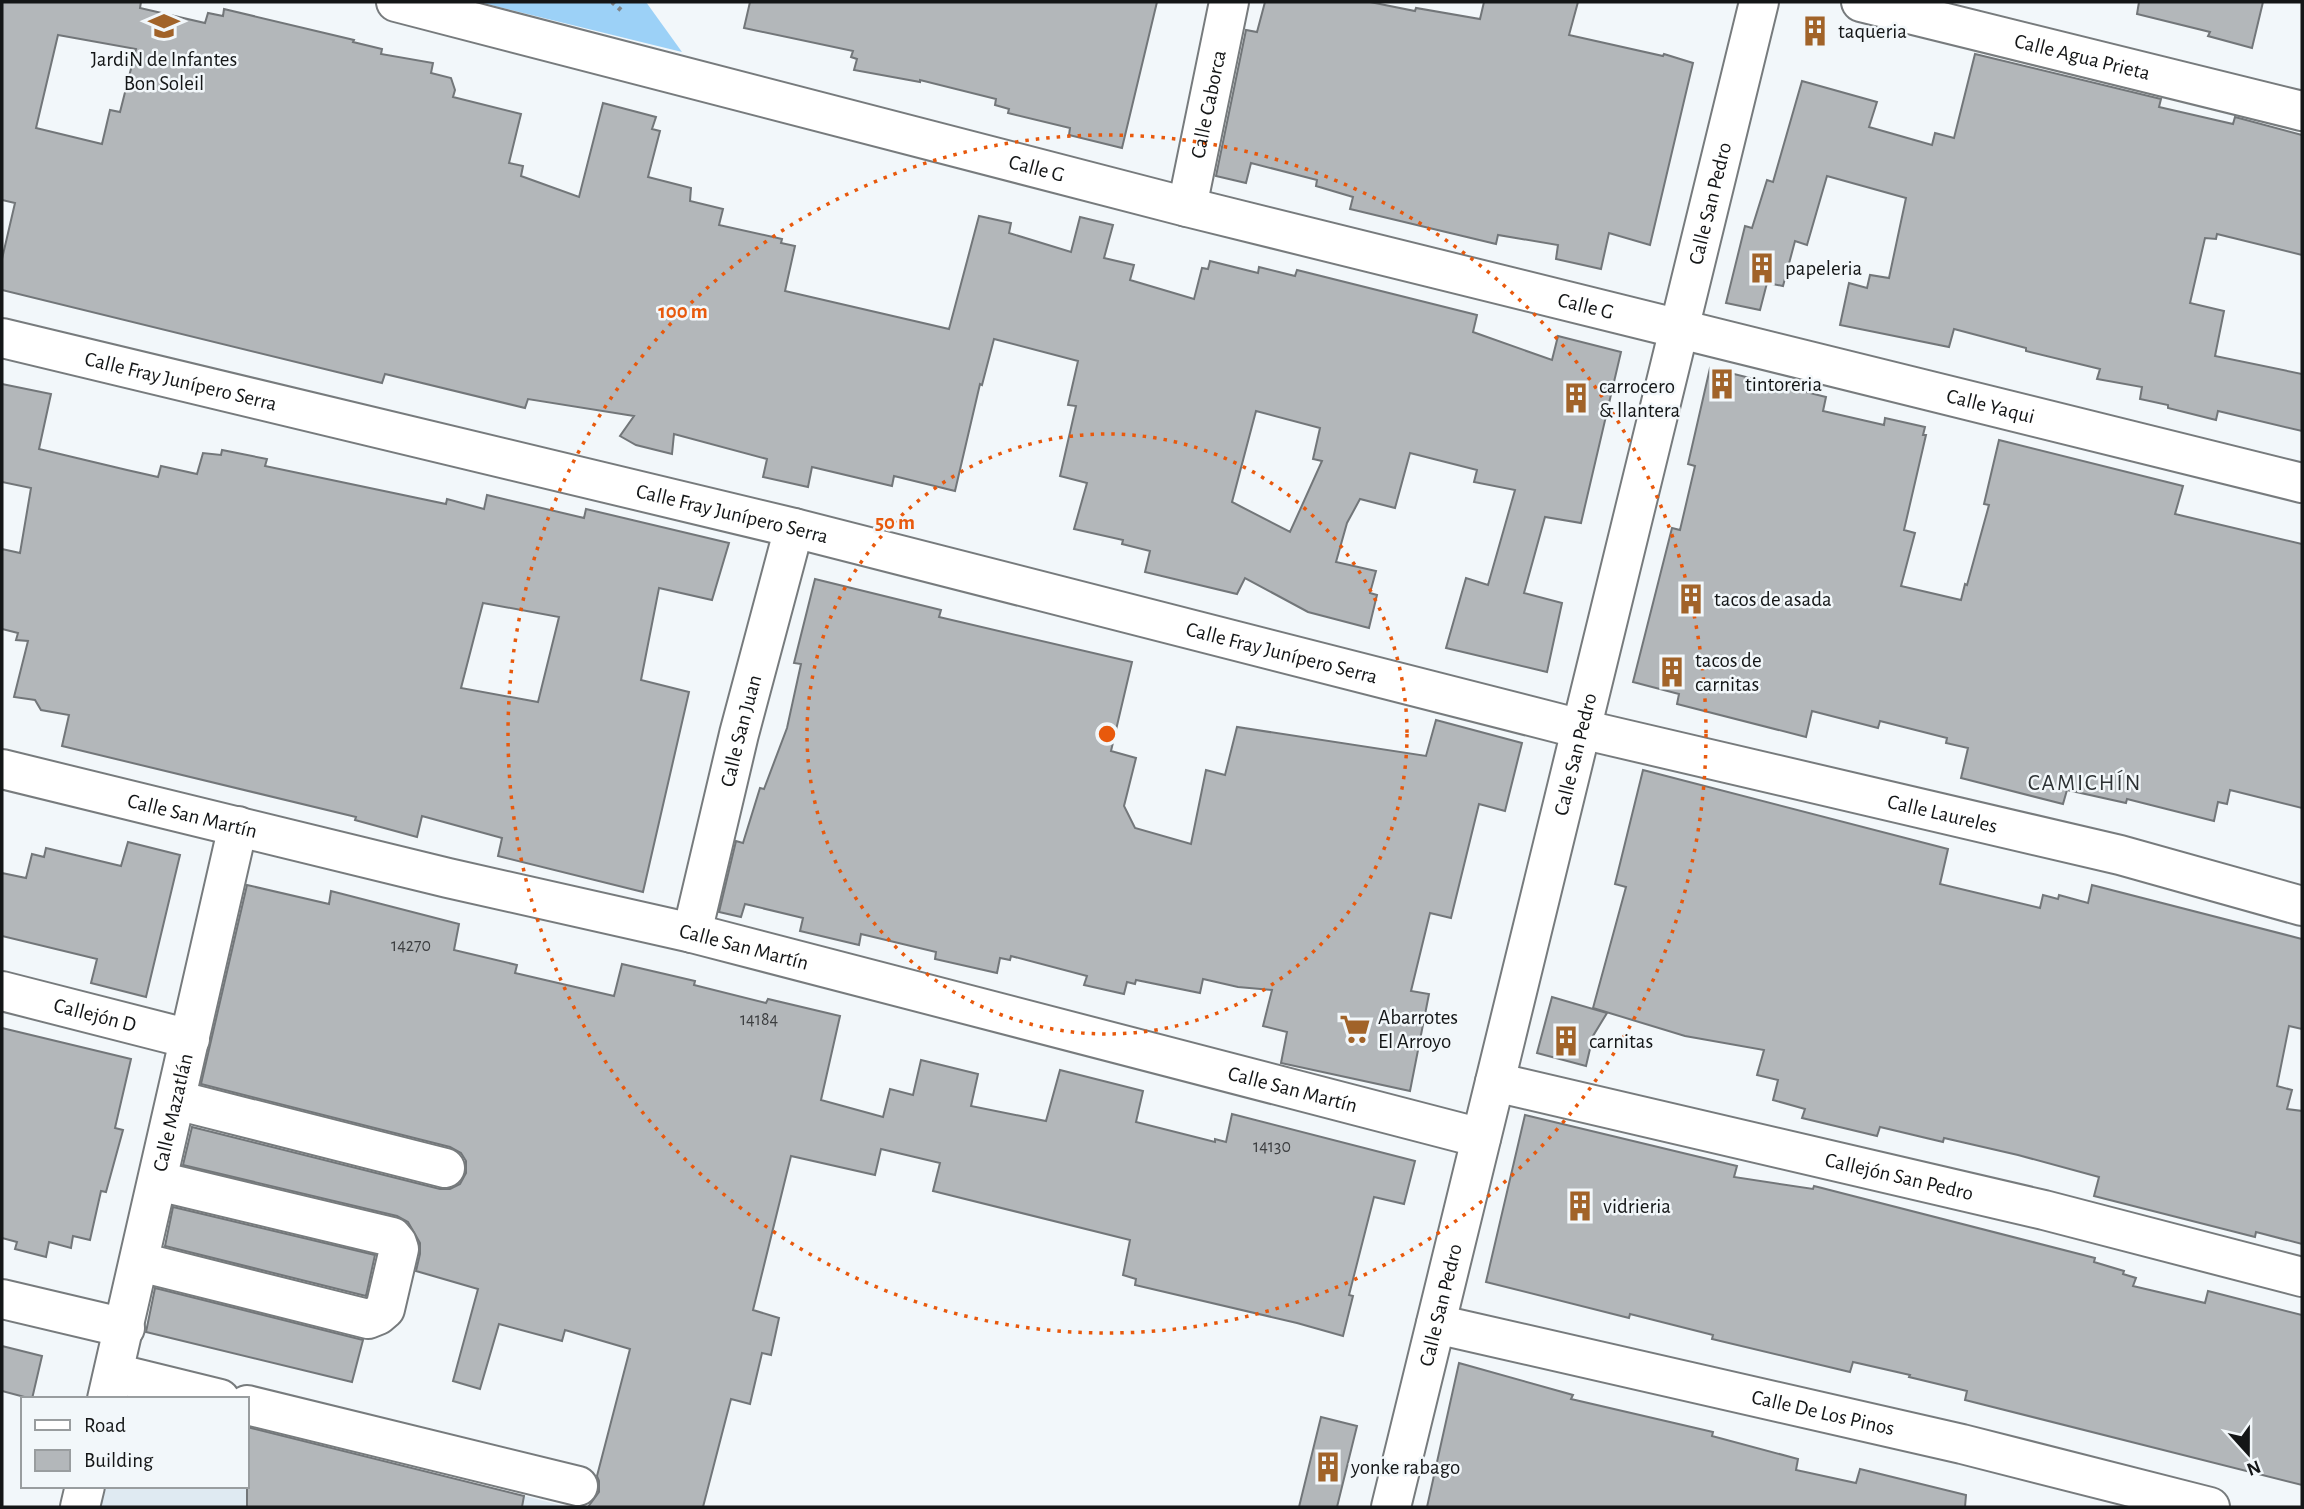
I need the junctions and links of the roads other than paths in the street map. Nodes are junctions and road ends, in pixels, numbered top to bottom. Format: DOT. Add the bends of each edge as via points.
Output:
graph roads {
  1 [pos="396,2"];
  2 [pos="1229,2"];
  3 [pos="1759,2"];
  4 [pos="1861,2"];
  5 [pos="2302,111"];
  6 [pos="1187,207"];
  7 [pos="1679,328"];
  8 [pos="2,338"];
  9 [pos="2302,483"];
  10 [pos="794,528"];
  11 [pos="1581,729"];
  12 [pos="2,769"];
  13 [pos="238,826"];
  14 [pos="2302,906"];
  15 [pos="692,933"];
  16 [pos="2,991"];
  17 [pos="190,1039"];
  18 [pos="1495,1082"];
  19 [pos="176,1100"];
  20 [pos="1481,1138"];
  21 [pos="445,1168"];
  22 [pos="158,1181"];
  23 [pos="140,1262"];
  24 [pos="2302,1277"];
  25 [pos="2,1299"];
  26 [pos="1436,1324"];
  27 [pos="125,1328"];
  28 [pos="111,1386"];
  29 [pos="203,1397"];
  30 [pos="248,1405"];
  31 [pos="578,1486"];
  32 [pos="85,1488"];
  33 [pos="80,1507"];
  34 [pos="1391,1507"];
  35 [pos="2210,1507"];
  1 -- 6 [label="street, Calle G"];
  2 -- 6 [label="street, Calle Caborca"];
  3 -- 7 [label="street, Calle San Pedro"];
  4 -- 5 [label="street, Calle Agua Prieta"];
  6 -- 7 [label="street, Calle G"];
  7 -- 9 [label="street, Calle Yaqui"];
  7 -- 11 [label="street, Calle San Pedro"];
  8 -- 10 [label="street, Calle Fray Junípero Serra"];
  10 -- 11 [label="street, Calle Fray Junípero Serra"];
  10 -- 15 [label="street, Calle San Juan"];
  11 -- 14 [label="street, Calle Laureles" via="2120,855"];
  11 -- 18 [label="street, Calle San Pedro"];
  12 -- 13 [label="street, Calle San Martín"];
  13 -- 15 [label="street, Calle San Martín"];
  13 -- 17 [label="street, Calle Mazatlán"];
  15 -- 20 [label="street, Calle San Martín"];
  16 -- 17 [label="street, Callejón D"];
  17 -- 19 [label="street, Calle Mazatlán"];
  18 -- 20 [label="street, Calle San Pedro"];
  18 -- 24 [label="street, Callejón San Pedro" via="2044,1210"];
  19 -- 21 [label="street"];
  19 -- 22 [label="street, Calle Mazatlán"];
  20 -- 26 [label="street, Calle San Pedro"];
  22 -- 23 [label="street, Calle Mazatlán"];
  22 -- 23 [label="street" via="393,1237 399,1249 385,1308 368,1318"];
  23 -- 27 [label="street, Calle Mazatlán"];
  25 -- 27 [label="street"];
  26 -- 34 [label="street, Calle San Pedro"];
  26 -- 35 [label="street, Calle De Los Pinos" via="1962,1444"];
  27 -- 28 [label="street, Calle Mazatlán"];
  28 -- 29 [label="street"];
  30 -- 31 [label="street"];
  32 -- 33 [label="street"];
}
